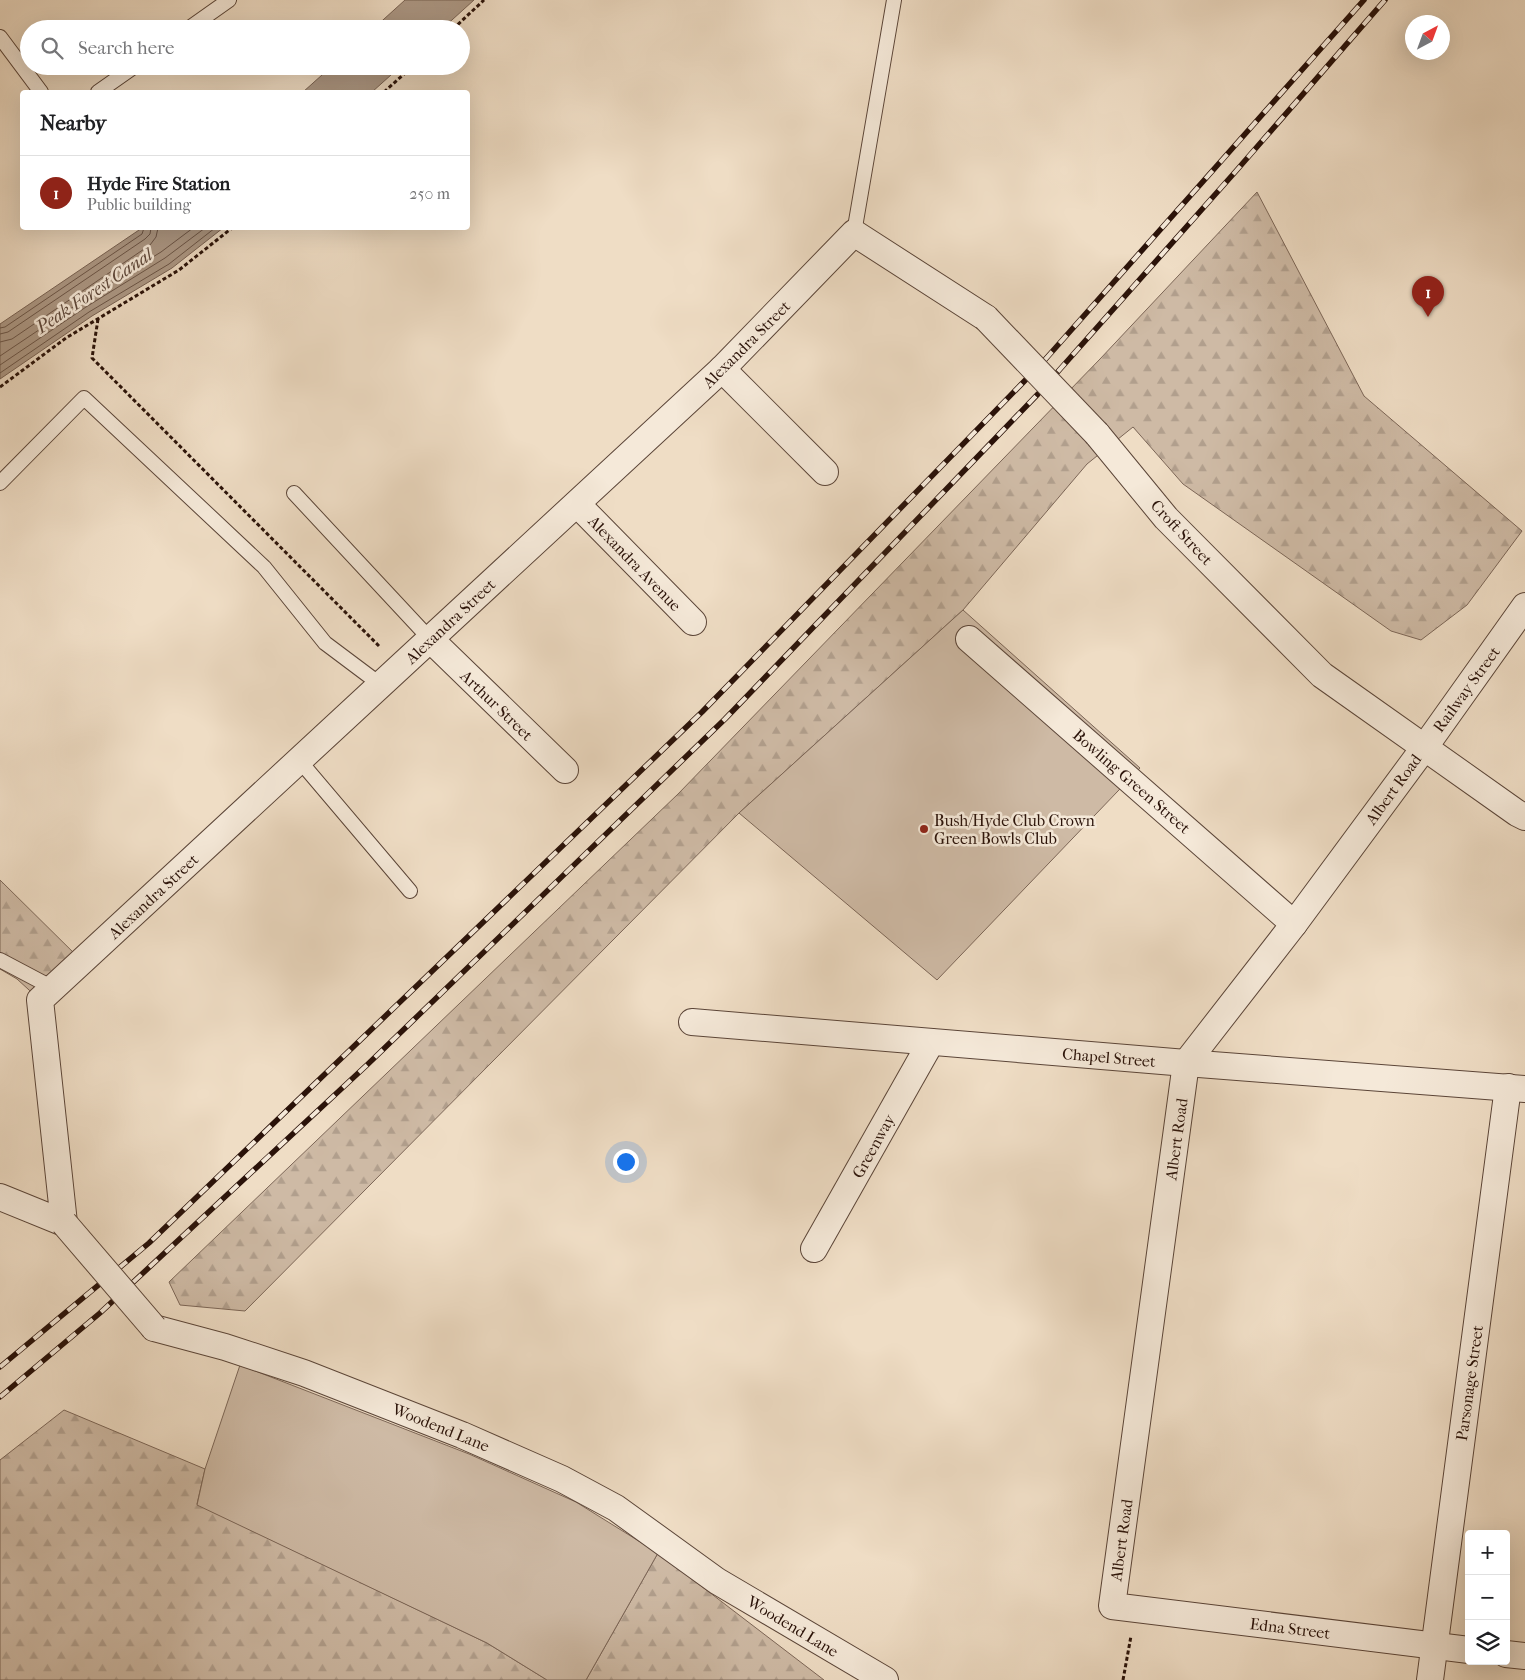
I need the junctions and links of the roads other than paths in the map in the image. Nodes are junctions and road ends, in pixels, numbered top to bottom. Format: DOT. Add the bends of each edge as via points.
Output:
graph roads {
  1 [pos="229,0"];
  2 [pos="894,0"];
  3 [pos="201,20"];
  4 [pos="0,38"];
  5 [pos="20,64"];
  6 [pos="28,75"];
  7 [pos="122,75"];
  8 [pos="39,90"];
  9 [pos="101,90"];
  10 [pos="854,233"];
  11 [pos="722,369"];
  12 [pos="826,472"];
  13 [pos="0,483"];
  14 [pos="294,493"];
  15 [pos="577,504"];
  16 [pos="1525,606"];
  17 [pos="693,622"];
  18 [pos="430,639"];
  19 [pos="970,639"];
  20 [pos="381,685"];
  21 [pos="1424,748"];
  22 [pos="299,760"];
  23 [pos="564,770"];
  24 [pos="1525,817"];
  25 [pos="410,891"];
  26 [pos="1294,924"];
  27 [pos="0,960"];
  28 [pos="46,994"];
  29 [pos="692,1022"];
  30 [pos="931,1042"];
  31 [pos="1186,1063"];
  32 [pos="1517,1088"];
  33 [pos="0,1197"];
  34 [pos="64,1223"];
  35 [pos="814,1249"];
  36 [pos="1124,1607"];
  37 [pos="1434,1645"];
  38 [pos="1465,1649"];
  39 [pos="1510,1654"];
  40 [pos="1525,1656"];
  41 [pos="885,1680"];
  42 [pos="1430,1680"];
  1 -- 3 [label="lane"];
  2 -- 10 [label="lane"];
  4 -- 5 [label="lane"];
  6 -- 8 [label="lane"];
  7 -- 9 [label="lane"];
  10 -- 11 [label="street, Alexandra Street"];
  10 -- 21 [label="street, Croft Street, bridge" via="986,318 1097,434 1166,518 1322,676"];
  11 -- 12 [label="street"];
  11 -- 15 [label="street, Alexandra Street"];
  13 -- 20 [label="lane" via="84,398 264,567 325,643"];
  14 -- 18 [label="lane"];
  15 -- 17 [label="street, Alexandra Avenue"];
  15 -- 18 [label="street, Alexandra Street"];
  16 -- 21 [label="street, Railway Street"];
  18 -- 20 [label="street, Alexandra Street"];
  18 -- 23 [label="street, Arthur Street"];
  19 -- 26 [label="street, Bowling Green Street"];
  20 -- 22 [label="street, Alexandra Street"];
  21 -- 24 [label="street, Croft Street"];
  21 -- 26 [label="street, Albert Road"];
  22 -- 25 [label="lane"];
  22 -- 28 [label="street, Alexandra Street"];
  26 -- 31 [label="street, Albert Road"];
  27 -- 28 [label="lane"];
  28 -- 34 [label="street"];
  29 -- 30 [label="street, Chapel Street"];
  30 -- 31 [label="street, Chapel Street"];
  30 -- 35 [label="street, Greenway"];
  31 -- 32 [label="street, Chapel Street"];
  31 -- 36 [label="street, Albert Road"];
  32 -- 37 [label="street, Parsonage Street"];
  33 -- 34 [label="street, Woodend Lane"];
  34 -- 41 [label="street, Woodend Lane, bridge" via="154,1328 304,1373 462,1435 562,1479 616,1508 717,1581"];
  36 -- 37 [label="street, Edna Street"];
  37 -- 38 [label="street, Edna Street"];
  37 -- 42 [label="street, Parsonage Street"];
  39 -- 40 [label="street"];
}
